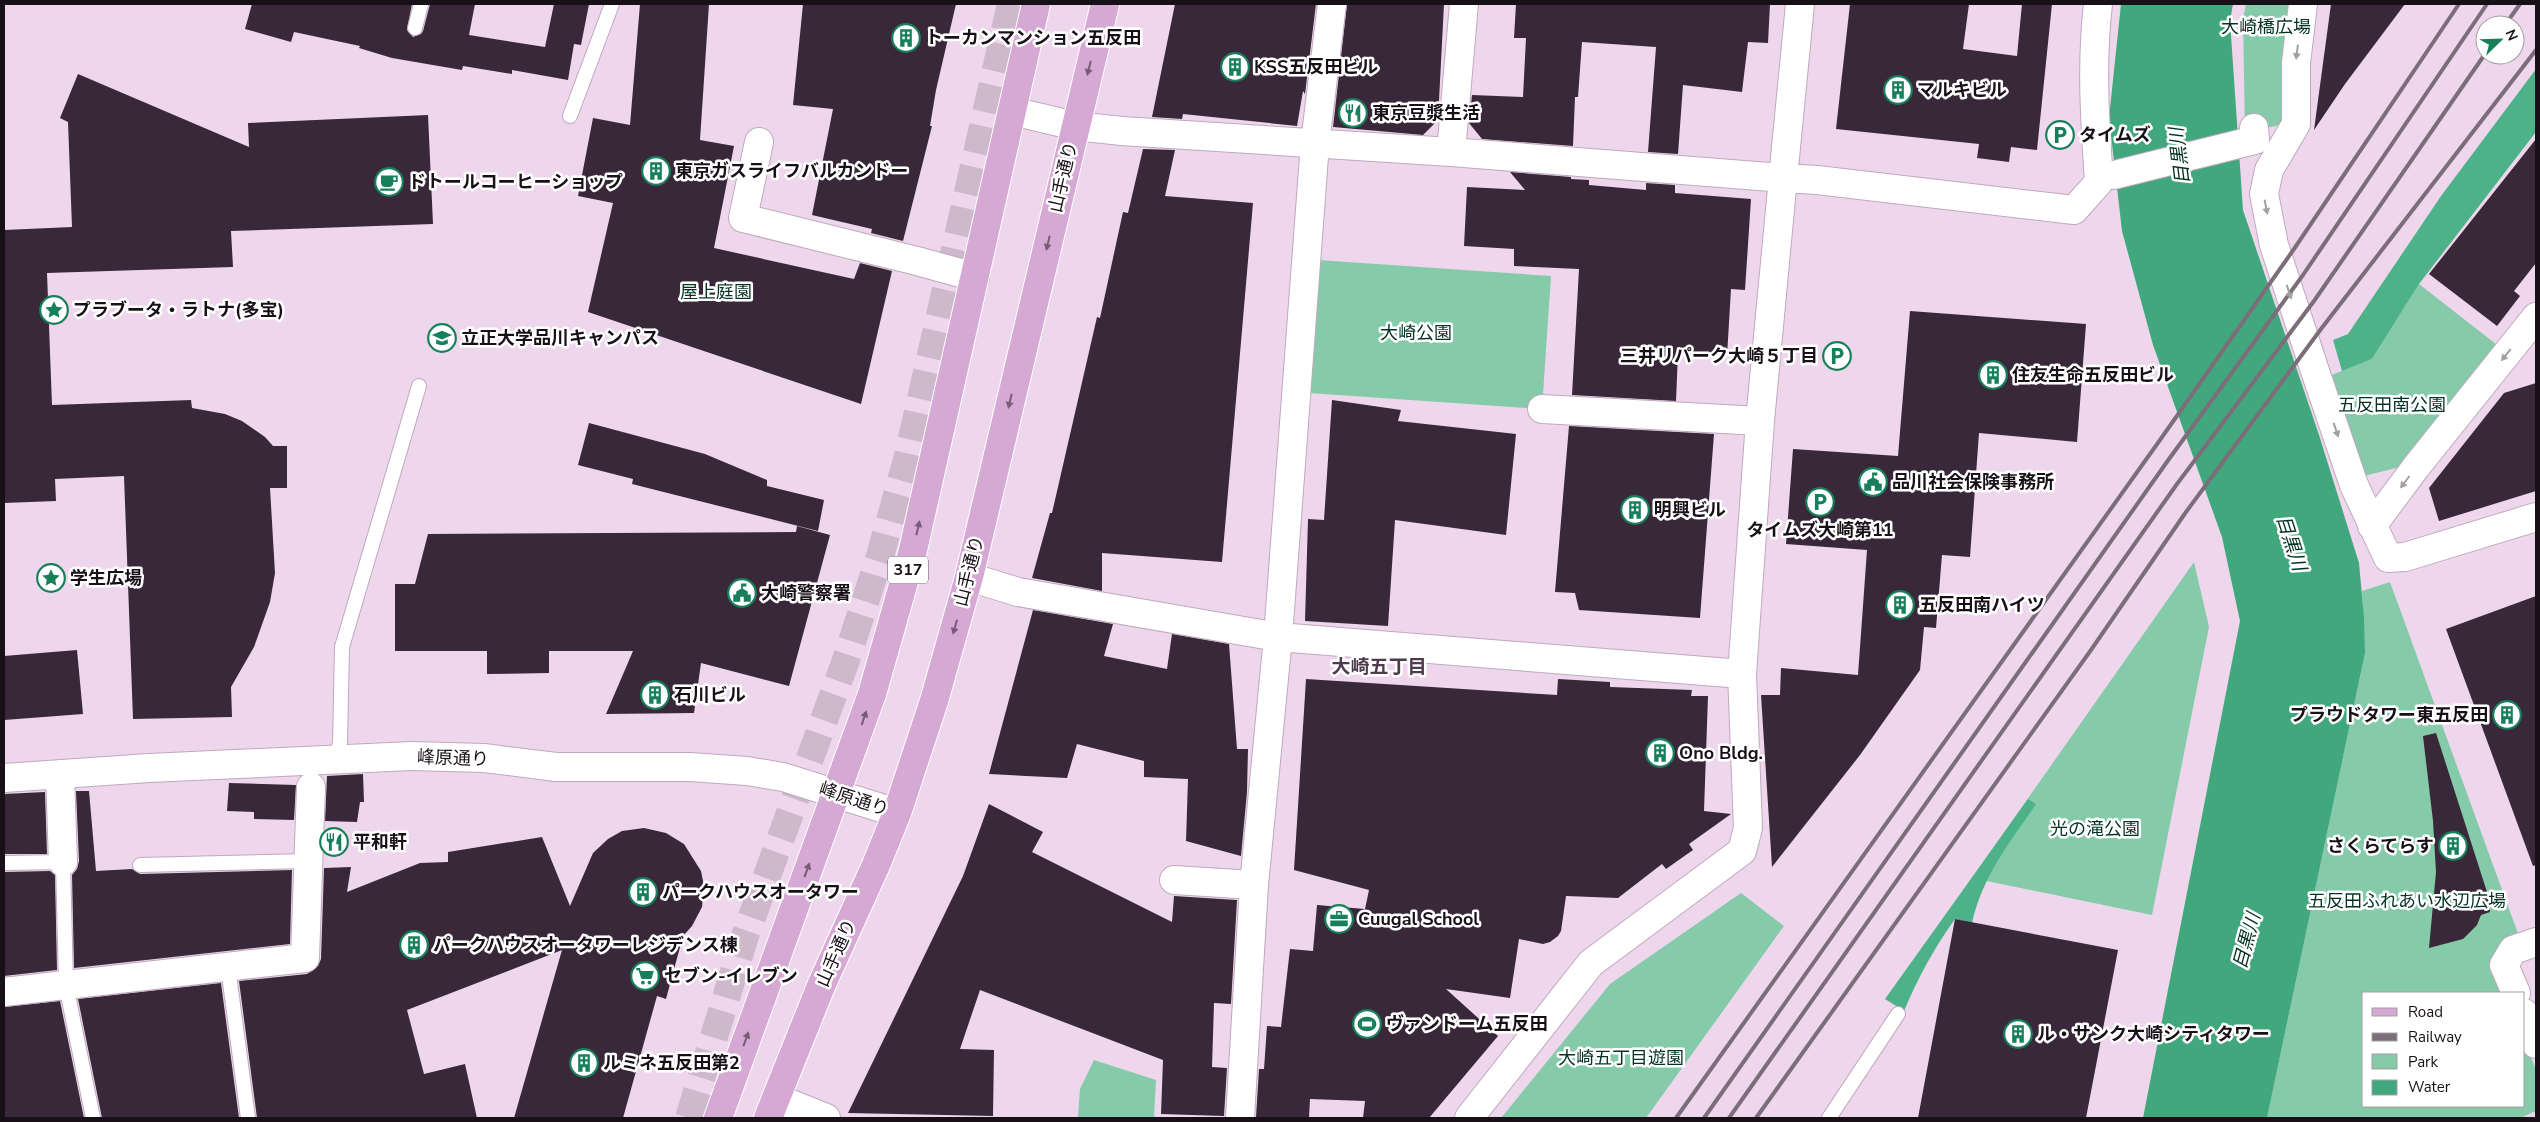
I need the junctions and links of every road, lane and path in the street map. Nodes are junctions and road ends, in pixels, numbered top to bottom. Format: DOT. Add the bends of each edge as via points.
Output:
graph roads {
  1 [pos="421,4"];
  2 [pos="612,4"];
  3 [pos="1036,4"];
  4 [pos="1105,4"];
  5 [pos="1332,4"];
  6 [pos="1464,4"];
  7 [pos="1800,4"];
  8 [pos="2098,4"];
  9 [pos="2303,4"];
  10 [pos="415,28"];
  11 [pos="1012,111"];
  12 [pos="570,116"];
  13 [pos="1075,126"];
  14 [pos="2254,128"];
  15 [pos="759,142"];
  16 [pos="1315,143"];
  17 [pos="1451,152"];
  18 [pos="2114,175"];
  19 [pos="1783,178"];
  20 [pos="975,277"];
  21 [pos="2536,317"];
  22 [pos="419,386"];
  23 [pos="1542,409"];
  24 [pos="1760,421"];
  25 [pos="2536,517"];
  26 [pos="2372,526"];
  27 [pos="969,577"];
  28 [pos="1278,637"];
  29 [pos="1742,674"];
  30 [pos="335,760"];
  31 [pos="60,774"];
  32 [pos="4,778"];
  33 [pos="311,787"];
  34 [pos="837,793"];
  35 [pos="897,813"];
  36 [pos="308,861"];
  37 [pos="62,862"];
  38 [pos="4,863"];
  39 [pos="140,865"];
  40 [pos="1174,880"];
  41 [pos="1254,885"];
  42 [pos="2536,942"];
  43 [pos="228,967"];
  44 [pos="66,985"];
  45 [pos="4,992"];
  46 [pos="2516,992"];
  47 [pos="1898,1014"];
  48 [pos="2525,1016"];
  49 [pos="2536,1044"];
  50 [pos="772,1108"];
  51 [pos="93,1118"];
  52 [pos="248,1118"];
  53 [pos="718,1118"];
  54 [pos="826,1118"];
  55 [pos="1240,1118"];
  56 [pos="1469,1118"];
  57 [pos="1829,1118"];
  1 -- 10 [label="lane"];
  2 -- 12 [label="lane"];
  3 -- 11 [label="main road, 317"];
  4 -- 13 [label="main road, 山手通り, one-way"];
  5 -- 16 [label="street"];
  6 -- 17 [label="street"];
  7 -- 19 [label="street"];
  8 -- 19 [label="street" via="2093,44 2099,182 2074,210"];
  9 -- 26 [label="street, one-way" via="2296,63 2296,124 2269,170 2264,194 2274,245 2354,485"];
  11 -- 13 [label="street"];
  11 -- 20 [label="main road, 317"];
  13 -- 16 [label="street"];
  13 -- 27 [label="main road, 山手通り, one-way"];
  14 -- 18 [label="street" via="2255,140"];
  15 -- 20 [label="street" via="743,218"];
  16 -- 17 [label="street"];
  16 -- 28 [label="street"];
  17 -- 19 [label="street"];
  19 -- 24 [label="street"];
  34 -- 20 [label="main road, 317, one-way" via="893,627"];
  21 -- 26 [label="street, one-way"];
  22 -- 30 [label="lane" via="342,647 340,743"];
  23 -- 24 [label="street"];
  24 -- 29 [label="street"];
  25 -- 26 [label="street" via="2405,557 2388,558"];
  27 -- 28 [label="street" via="1018,592"];
  27 -- 35 [label="main road, 山手通り, one-way" via="934,701"];
  28 -- 29 [label="street"];
  28 -- 41 [label="street"];
  29 -- 56 [label="street" via="1748,828 1742,851 1592,963"];
  30 -- 31 [label="street, 峰原通り"];
  30 -- 34 [label="street, 峰原通り" via="412,756 484,758 556,767 747,770"];
  31 -- 32 [label="street, 峰原通り"];
  31 -- 37 [label="street"];
  33 -- 36 [label="street"];
  34 -- 35 [label="street, 峰原通り"];
  53 -- 34 [label="main road, 317, one-way"];
  35 -- 50 [label="main road, 山手通り"];
  36 -- 39 [label="lane"];
  36 -- 43 [label="street" via="305,958"];
  37 -- 38 [label="lane"];
  37 -- 44 [label="lane"];
  40 -- 41 [label="street"];
  41 -- 55 [label="street"];
  42 -- 46 [label="street" via="2513,950 2504,965"];
  43 -- 44 [label="street"];
  43 -- 52 [label="lane"];
  44 -- 45 [label="street"];
  44 -- 51 [label="lane"];
  47 -- 57 [label="lane"];
  48 -- 49 [label="street"];
  50 -- 54 [label="street"];
}
